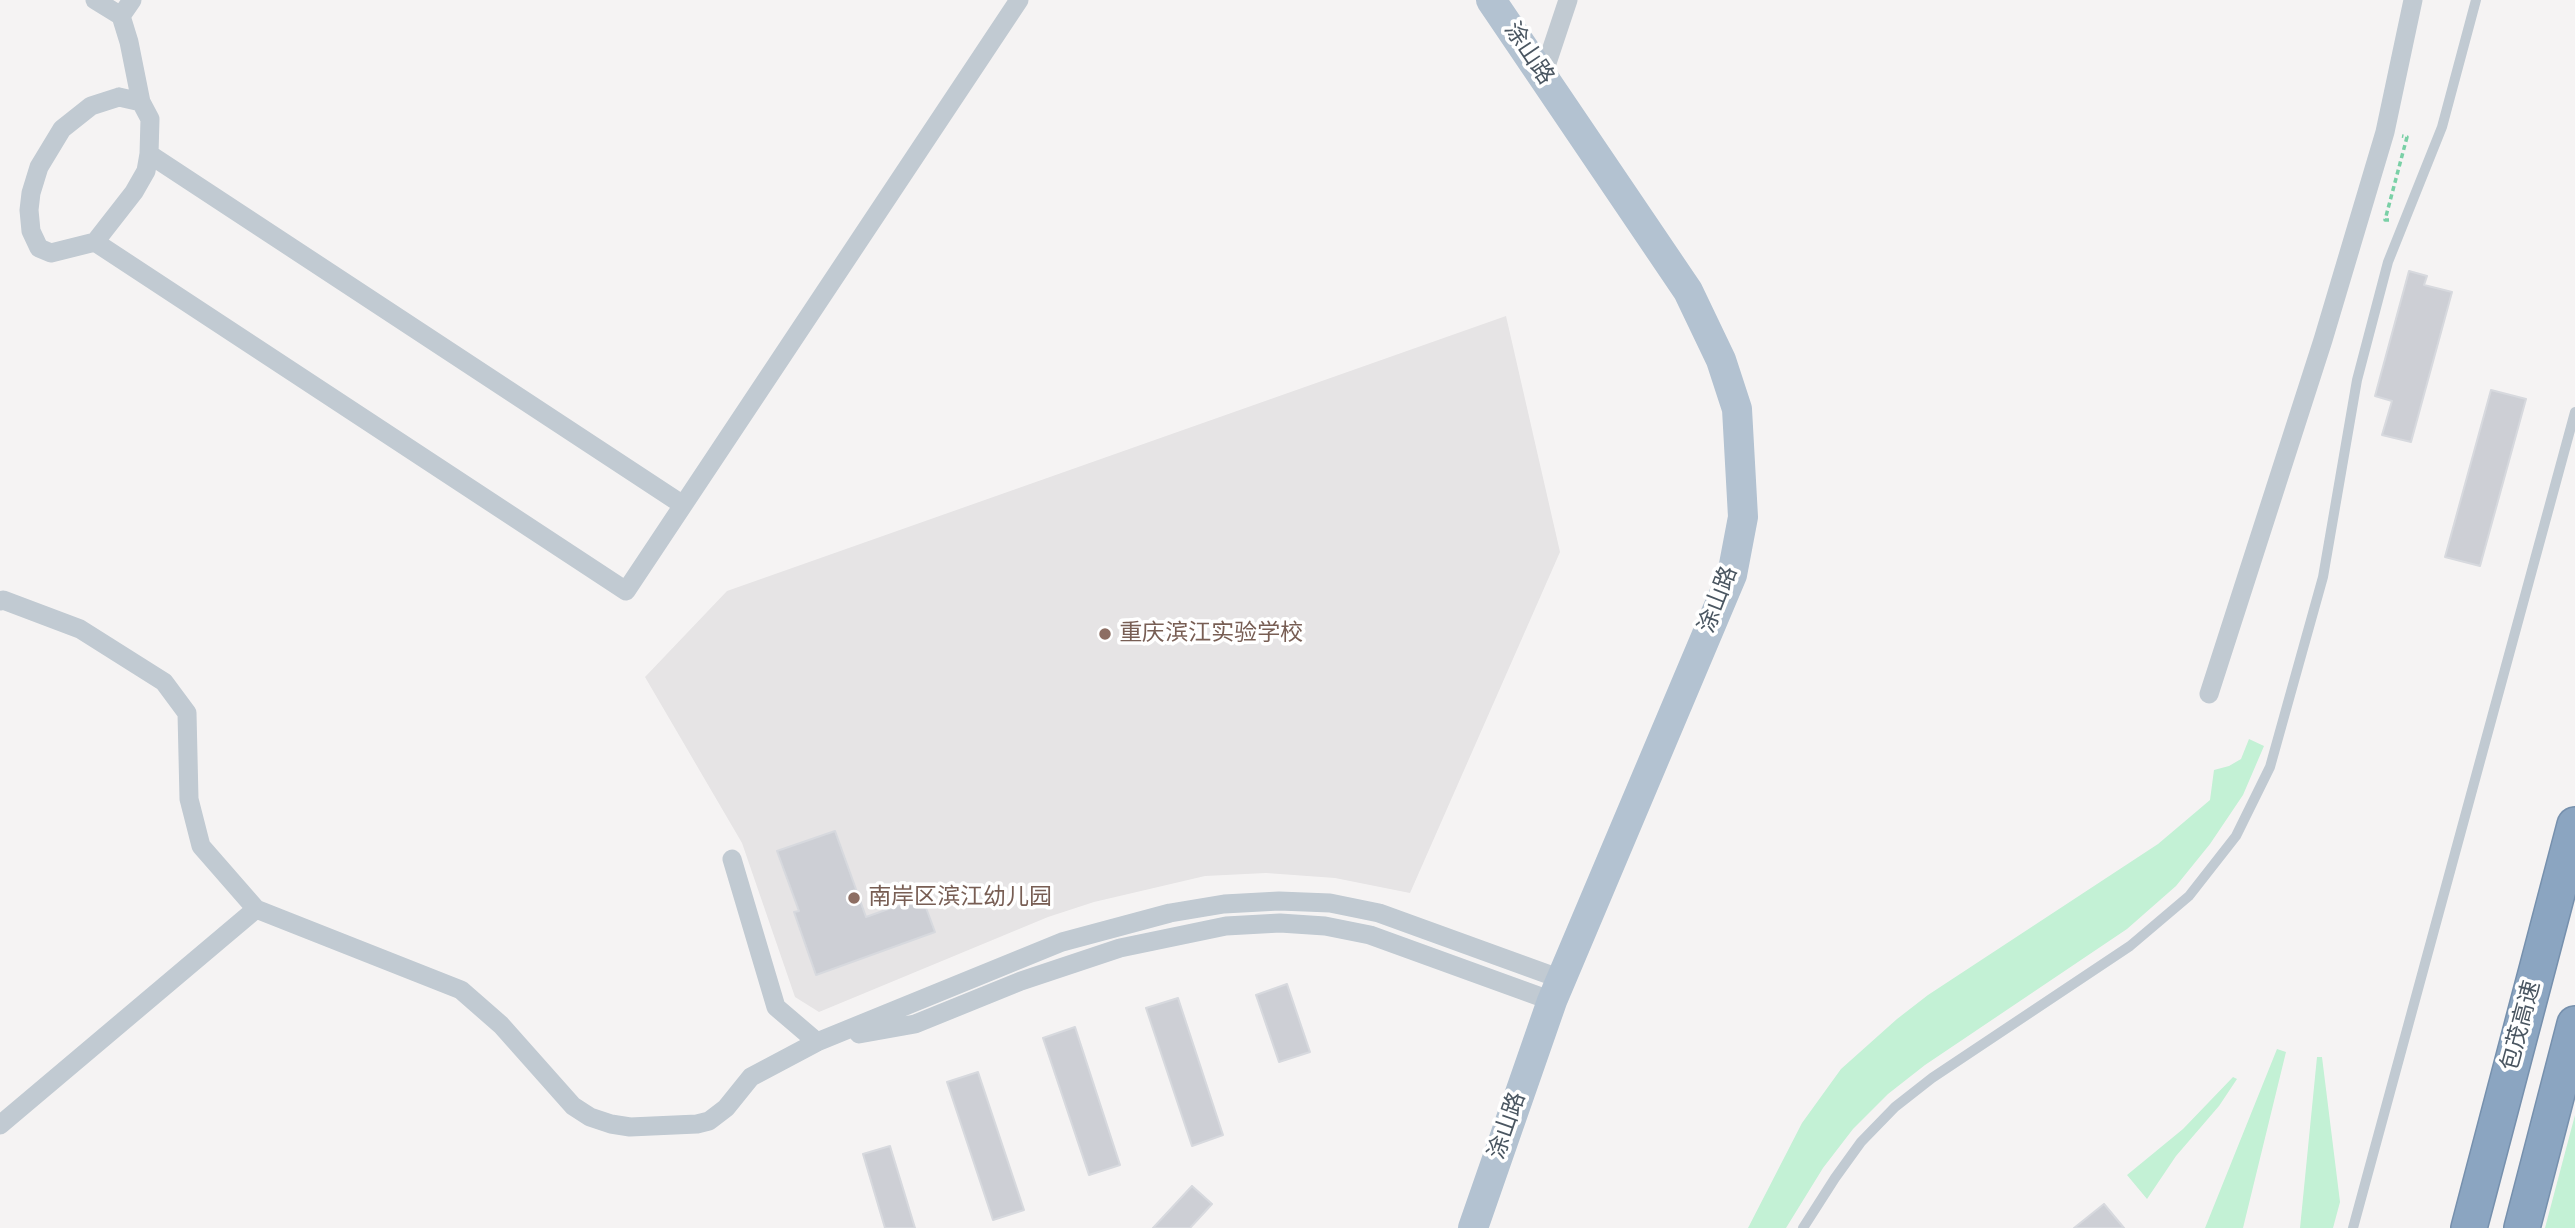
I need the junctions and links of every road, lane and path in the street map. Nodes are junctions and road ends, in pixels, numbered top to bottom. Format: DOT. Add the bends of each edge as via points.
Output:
graph roads {
  1 [pos="94,0"];
  2 [pos="1019,0"];
  3 [pos="1491,0"];
  4 [pos="1568,0"];
  5 [pos="2413,0"];
  6 [pos="2476,0"];
  7 [pos="126,8"];
  8 [pos="1543,75"];
  9 [pos="141,102"];
  10 [pos="149,154"];
  11 [pos="95,242"];
  12 [pos="2575,412"];
  13 [pos="683,505"];
  14 [pos="0,601"];
  15 [pos="2209,694"];
  16 [pos="2575,825"];
  17 [pos="732,859"];
  18 [pos="256,909"];
  19 [pos="1556,990"];
  20 [pos="2575,1024"];
  21 [pos="817,1042"];
  22 [pos="0,1125"];
  23 [pos="1473,1228"];
  24 [pos="1803,1228"];
  25 [pos="2353,1228"];
  26 [pos="2469,1228"];
  27 [pos="2522,1228"];
  1 -- 7 [label="street"];
  2 -- 13 [label="street"];
  3 -- 8 [label="main road, 涂山路"];
  4 -- 8 [label="street"];
  5 -- 15 [label="street" via="2385,132"];
  6 -- 24 [label="lane" via="2442,127 2388,262 2349,420 2323,577 2270,767 2236,836 2189,895 2130,946 1932,1077 1895,1107 1861,1142"];
  7 -- 9 [label="street"];
  8 -- 19 [label="main road, 涂山路" via="1688,291 1721,360 1737,409 1743,505 1732,575"];
  9 -- 10 [label="street" via="150,119"];
  9 -- 11 [label="street" via="119,97 91,106 62,130 31,193 31,231 40,248 51,253"];
  10 -- 11 [label="street" via="146,172 134,192"];
  10 -- 13 [label="street"];
  11 -- 13 [label="street" via="626,591"];
  12 -- 25 [label="lane"];
  14 -- 18 [label="street" via="80,629 164,682 187,713 189,799 201,846"];
  16 -- 26 [label="highway, 包茂高速"];
  17 -- 21 [label="street" via="776,1007"];
  18 -- 21 [label="street" via="461,990 501,1025 573,1106 611,1124 709,1121 751,1077"];
  18 -- 22 [label="street"];
  19 -- 21 [label="street" via="1325,926 1226,926 1120,948 915,1024"];
  19 -- 23 [label="main road, 涂山路"];
  20 -- 27 [label="highway"];
}
